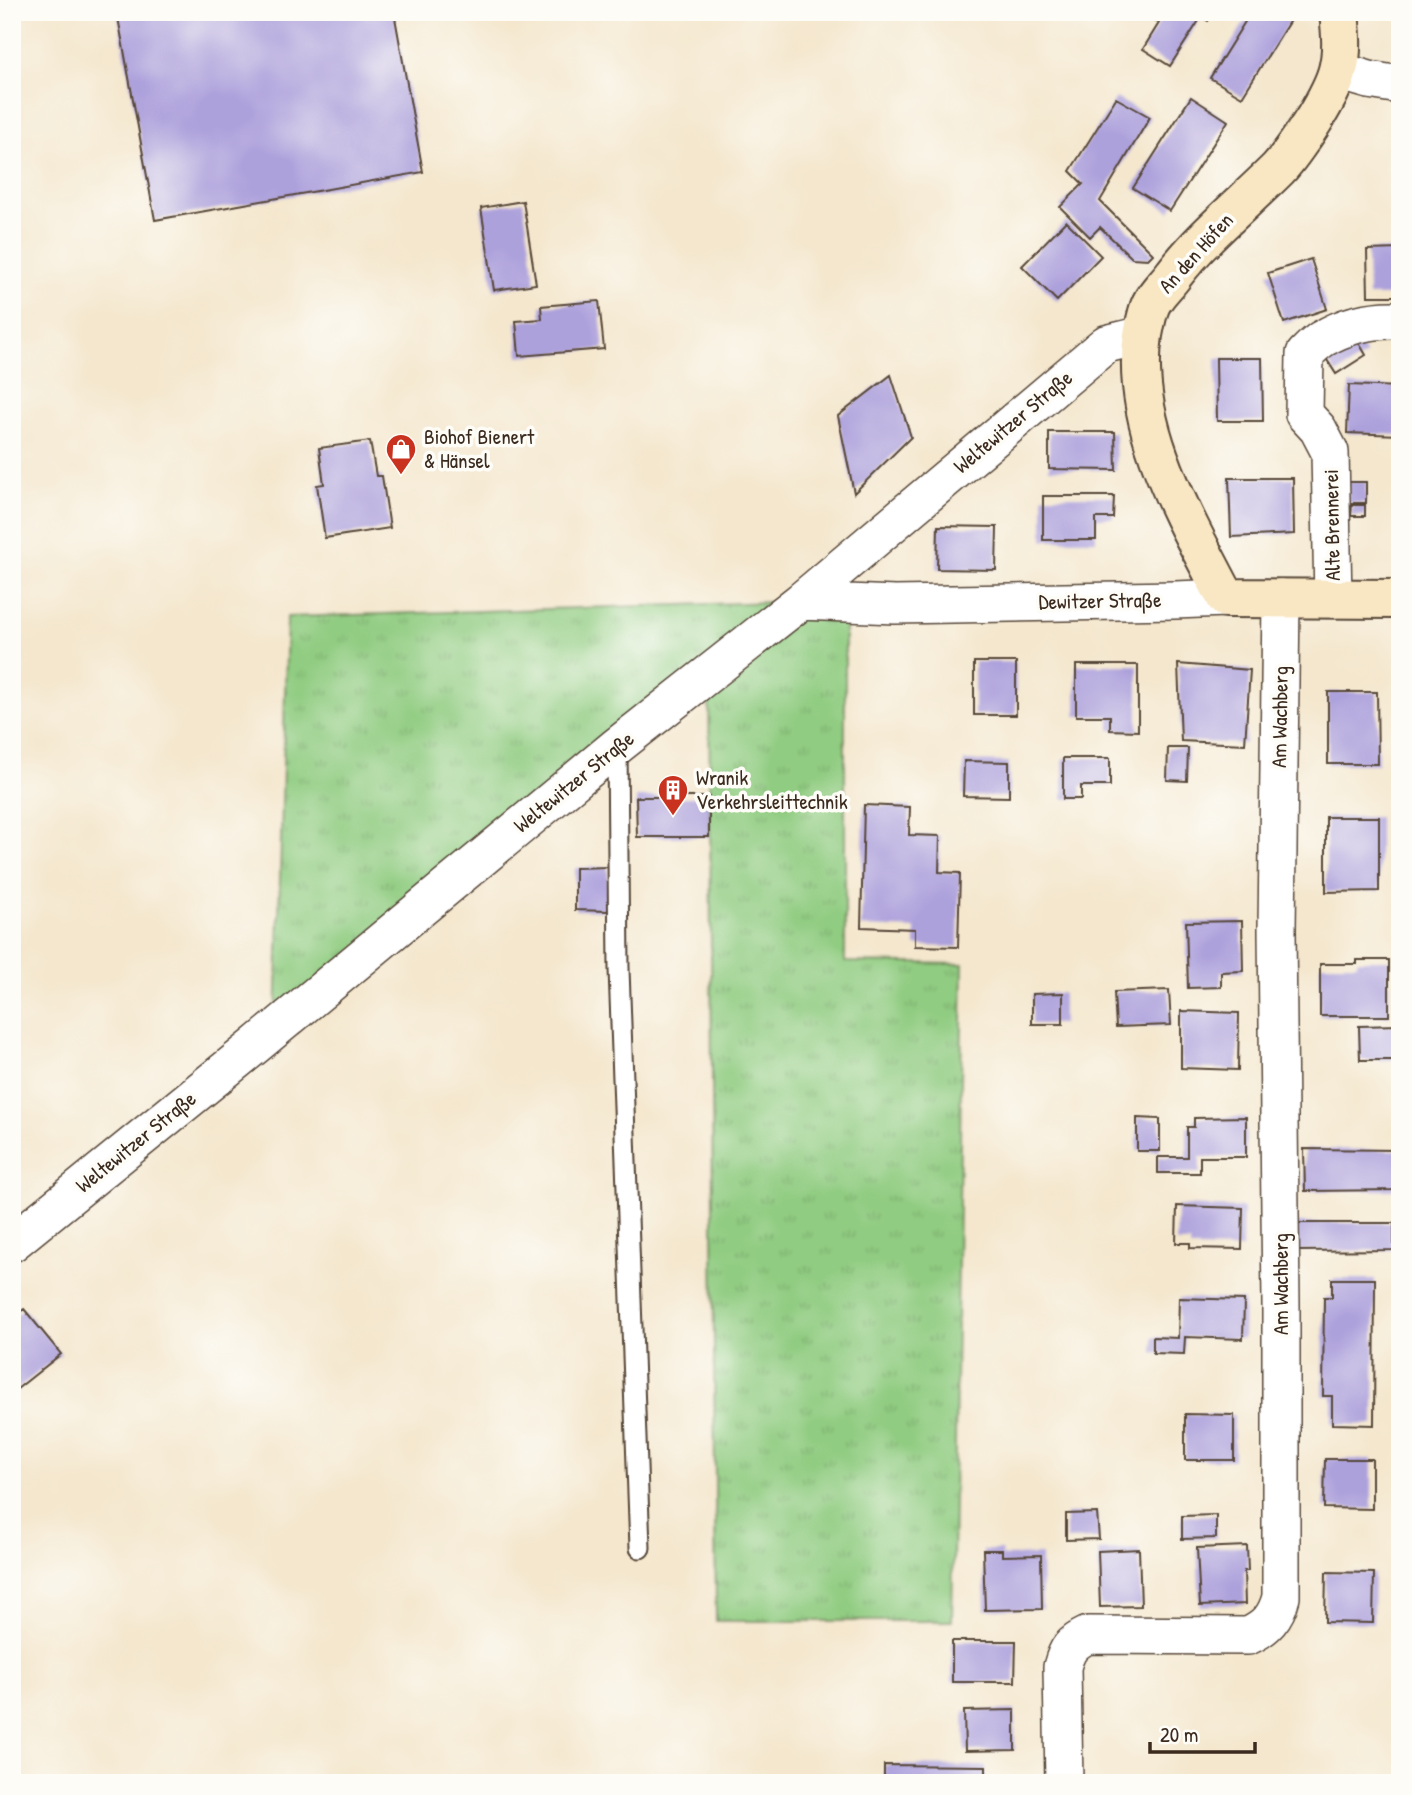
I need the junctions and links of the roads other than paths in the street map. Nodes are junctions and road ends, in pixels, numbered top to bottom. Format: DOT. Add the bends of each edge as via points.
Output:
graph roads {
  1 [pos="1339,12"];
  2 [pos="1338,71"];
  3 [pos="1400,85"];
  4 [pos="1400,320"];
  5 [pos="1143,335"];
  6 [pos="1226,598"];
  7 [pos="1281,598"];
  8 [pos="1333,599"];
  9 [pos="1400,599"];
  10 [pos="801,601"];
  11 [pos="617,746"];
  12 [pos="12,1243"];
  13 [pos="640,1548"];
  14 [pos="1064,1783"];
  1 -- 2 [label="street, An den Höfen"];
  2 -- 3 [label="street"];
  2 -- 5 [label="street, An den Höfen" via="1304,136 1280,167 1190,253 1151,303"];
  4 -- 8 [label="street, Alte Brennerei" via="1352,326 1321,339 1305,355 1304,414 1330,452"];
  5 -- 6 [label="street, An den Höfen" via="1144,401 1154,442 1185,518"];
  5 -- 10 [label="street, Weltewitzer Straße" via="1106,344"];
  6 -- 7 [label="street, Dewitzer Straße"];
  6 -- 10 [label="street, Dewitzer Straße" via="895,605"];
  7 -- 8 [label="street, Dewitzer Straße"];
  7 -- 14 [label="street, Am Wachberg" via="1276,930 1281,1305 1278,1609 1261,1630 1248,1636 1088,1635 1077,1640 1066,1651 1062,1667"];
  8 -- 9 [label="street, Dewitzer Straße"];
  10 -- 11 [label="street, Weltewitzer Straße"];
  11 -- 12 [label="street, Weltewitzer Straße"];
  11 -- 13 [label="lane" via="619,969"];
}
